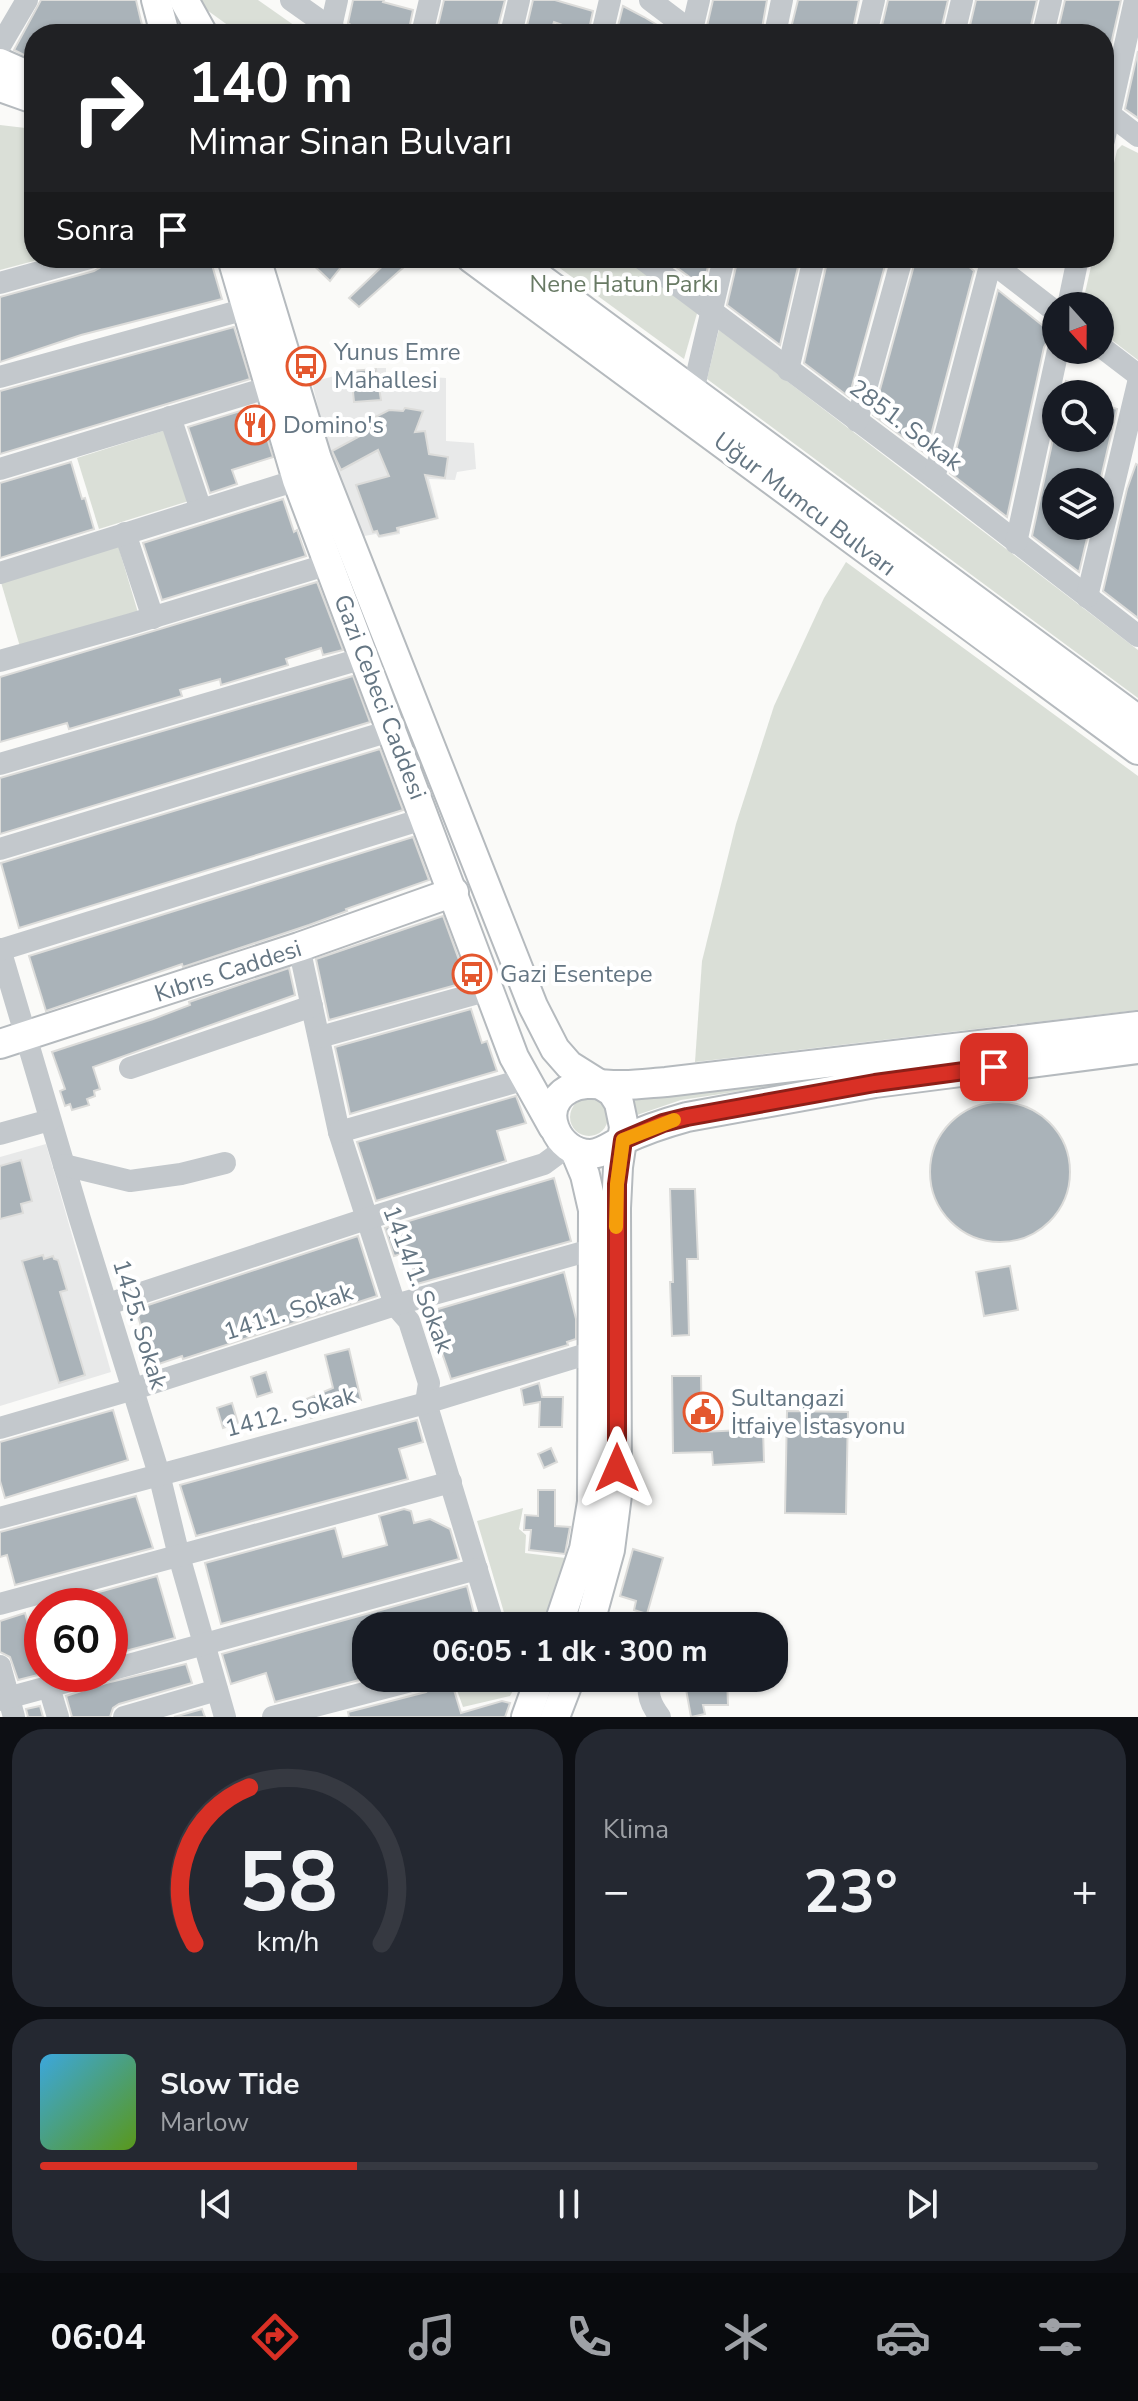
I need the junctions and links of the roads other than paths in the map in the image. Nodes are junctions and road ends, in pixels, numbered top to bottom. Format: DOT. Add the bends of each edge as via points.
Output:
graph roads {
  1 [pos="27,0"];
  2 [pos="156,0"];
  3 [pos="184,0"];
  4 [pos="291,0"];
  5 [pos="337,0"];
  6 [pos="430,0"];
  7 [pos="519,0"];
  8 [pos="610,0"];
  9 [pos="650,0"];
  10 [pos="699,0"];
  11 [pos="782,0"];
  12 [pos="874,0"];
  13 [pos="962,0"];
  14 [pos="1051,0"];
  15 [pos="1135,0"];
  16 [pos="162,24"];
  17 [pos="197,24"];
  18 [pos="325,24"];
  19 [pos="335,24"];
  20 [pos="424,24"];
  21 [pos="513,24"];
  22 [pos="604,24"];
  23 [pos="681,24"];
  24 [pos="695,24"];
  25 [pos="777,24"];
  26 [pos="868,24"];
  27 [pos="956,24"];
  28 [pos="1045,24"];
  29 [pos="0,46"];
  30 [pos="0,63"];
  31 [pos="24,74"];
  32 [pos="1114,84"];
  33 [pos="0,87"];
  34 [pos="24,95"];
  35 [pos="1114,117"];
  36 [pos="1138,136"];
  37 [pos="54,268"];
  38 [pos="235,268"];
  39 [pos="259,268"];
  40 [pos="485,268"];
  41 [pos="527,268"];
  42 [pos="654,268"];
  43 [pos="722,268"];
  44 [pos="812,268"];
  45 [pos="899,268"];
  46 [pos="988,268"];
  47 [pos="1001,268"];
  48 [pos="1076,268"];
  49 [pos="0,283"];
  50 [pos="1071,292"];
  51 [pos="1042,301"];
  52 [pos="246,309"];
  53 [pos="712,312"];
  54 [pos="1114,357"];
  55 [pos="1055,364"];
  56 [pos="788,370"];
  57 [pos="1138,375"];
  58 [pos="0,377"];
  59 [pos="1138,383"];
  60 [pos="270,387"];
  61 [pos="693,391"];
  62 [pos="170,417"];
  63 [pos="857,421"];
  64 [pos="0,469"];
  65 [pos="934,478"];
  66 [pos="297,480"];
  67 [pos="201,510"];
  68 [pos="125,533"];
  69 [pos="1016,543"];
  70 [pos="329,564"];
  71 [pos="0,573"];
  72 [pos="1087,597"];
  73 [pos="153,618"];
  74 [pos="1138,636"];
  75 [pos="364,658"];
  76 [pos="0,661"];
  77 [pos="1138,720"];
  78 [pos="393,730"];
  79 [pos="1138,750"];
  80 [pos="0,764"];
  81 [pos="426,818"];
  82 [pos="0,849"];
  83 [pos="454,892"];
  84 [pos="299,947"];
  85 [pos="0,949"];
  86 [pos="489,990"];
  87 [pos="312,1006"];
  88 [pos="1138,1026"];
  89 [pos="320,1037"];
  90 [pos="13,1041"];
  91 [pos="1138,1049"];
  92 [pos="130,1068"];
  93 [pos="526,1079"];
  94 [pos="597,1085"];
  95 [pos="50,1120"];
  96 [pos="339,1132"];
  97 [pos="0,1134"];
  98 [pos="623,1140"];
  99 [pos="565,1142"];
  100 [pos="225,1163"];
  101 [pos="64,1165"];
  102 [pos="366,1219"];
  103 [pos="594,1249"];
  104 [pos="108,1304"];
  105 [pos="395,1305"];
  106 [pos="593,1352"];
  107 [pos="134,1389"];
  108 [pos="426,1403"];
  109 [pos="0,1428"];
  110 [pos="159,1474"];
  111 [pos="451,1482"];
  112 [pos="0,1518"];
  113 [pos="179,1556"];
  114 [pos="477,1569"];
  115 [pos="0,1604"];
  116 [pos="490,1612"];
  117 [pos="563,1612"];
  118 [pos="593,1612"];
  119 [pos="204,1644"];
  120 [pos="128,1665"];
  121 [pos="0,1666"];
  122 [pos="217,1690"];
  123 [pos="37,1692"];
  124 [pos="50,1692"];
  125 [pos="369,1692"];
  126 [pos="535,1692"];
  127 [pos="565,1692"];
  128 [pos="648,1692"];
  129 [pos="7,1705"];
  130 [pos="58,1717"];
  131 [pos="124,1717"];
  132 [pos="225,1717"];
  133 [pos="273,1717"];
  134 [pos="526,1717"];
  135 [pos="555,1717"];
  136 [pos="660,1717"];
  1 -- 29 [label="street"];
  2 -- 16 [label="main road"];
  3 -- 17 [label="main road"];
  4 -- 18 [label="street"];
  5 -- 19 [label="street"];
  6 -- 20 [label="street"];
  7 -- 21 [label="street"];
  8 -- 22 [label="street"];
  9 -- 23 [label="street"];
  10 -- 24 [label="street"];
  11 -- 25 [label="street"];
  12 -- 26 [label="street"];
  13 -- 27 [label="street"];
  14 -- 28 [label="street"];
  15 -- 32 [label="street"];
  30 -- 31 [label="main road"];
  33 -- 34 [label="main road"];
  35 -- 36 [label="street"];
  37 -- 49 [label="street"];
  38 -- 52 [label="main road, Gazi Cebeci Caddesi"];
  39 -- 94 [label="main road, Gazi Cebeci Caddesi" via="317,459 533,1006 555,1049"];
  40 -- 79 [label="main road, Uğur Mumcu Bulvarı"];
  41 -- 61 [label="main road, Uğur Mumcu Bulvarı"];
  42 -- 53 [label="street, 2851. Sokak"];
  43 -- 53 [label="street"];
  44 -- 56 [label="street"];
  45 -- 63 [label="street"];
  46 -- 65 [label="street"];
  47 -- 51 [label="street"];
  48 -- 50 [label="street"];
  52 -- 58 [label="street"];
  52 -- 60 [label="main road, Gazi Cebeci Caddesi"];
  53 -- 56 [label="street, 2851. Sokak"];
  53 -- 61 [label="street"];
  54 -- 57 [label="street"];
  55 -- 69 [label="street"];
  56 -- 63 [label="street, 2851. Sokak"];
  59 -- 72 [label="street"];
  60 -- 62 [label="street"];
  60 -- 66 [label="main road, Gazi Cebeci Caddesi"];
  61 -- 77 [label="main road, Uğur Mumcu Bulvarı"];
  62 -- 64 [label="street"];
  62 -- 67 [label="street"];
  63 -- 65 [label="street, 2851. Sokak"];
  65 -- 69 [label="street, 2851. Sokak"];
  66 -- 67 [label="street"];
  66 -- 70 [label="main road, Gazi Cebeci Caddesi"];
  67 -- 68 [label="street"];
  68 -- 71 [label="street"];
  68 -- 73 [label="street"];
  69 -- 72 [label="street, 2851. Sokak"];
  70 -- 73 [label="street"];
  70 -- 75 [label="main road, Gazi Cebeci Caddesi"];
  72 -- 74 [label="street, 2851. Sokak"];
  73 -- 76 [label="street"];
  75 -- 78 [label="main road, Gazi Cebeci Caddesi"];
  75 -- 80 [label="street"];
  78 -- 81 [label="main road, Gazi Cebeci Caddesi"];
  78 -- 82 [label="street"];
  81 -- 83 [label="main road, Gazi Cebeci Caddesi"];
  81 -- 85 [label="street"];
  83 -- 84 [label="main road, Kıbrıs Caddesi"];
  83 -- 86 [label="main road, Gazi Cebeci Caddesi"];
  84 -- 87 [label="street, 1414/1. Sokak"];
  84 -- 90 [label="main road, Kıbrıs Caddesi"];
  85 -- 90 [label="street, 1425. Sokak"];
  86 -- 89 [label="street"];
  86 -- 93 [label="main road, Gazi Cebeci Caddesi"];
  87 -- 89 [label="street, 1414/1. Sokak"];
  87 -- 92 [label="street"];
  88 -- 94 [label="main road" via="666,1082"];
  89 -- 96 [label="street, 1414/1. Sokak"];
  90 -- 95 [label="street, 1425. Sokak"];
  91 -- 98 [label="main road" via="854,1086 687,1117"];
  93 -- 96 [label="street"];
  93 -- 99 [label="main road, Gazi Cebeci Caddesi"];
  94 -- 98 [label="main road" via="612,1092 619,1103"];
  94 -- 99 [label="main road" via="582,1084 562,1094 555,1105"];
  95 -- 97 [label="street"];
  95 -- 101 [label="street, 1425. Sokak"];
  96 -- 102 [label="street, 1414/1. Sokak"];
  98 -- 99 [label="main road" via="596,1153"];
  98 -- 118 [label="main road" via="617,1184 617,1495 610,1550"];
  99 -- 102 [label="street" via="544,1164"];
  99 -- 103 [label="main road, Gazi Cebeci Caddesi" via="590,1189"];
  100 -- 101 [label="street" via="130,1181"];
  101 -- 104 [label="street, 1425. Sokak"];
  102 -- 104 [label="street"];
  102 -- 105 [label="street, 1414/1. Sokak"];
  103 -- 105 [label="street, 1411. Sokak"];
  103 -- 106 [label="main road, Gazi Cebeci Caddesi"];
  104 -- 107 [label="street, 1425. Sokak"];
  105 -- 107 [label="street, 1411. Sokak"];
  105 -- 108 [label="street, 1414/1. Sokak" via="409,1321 429,1383"];
  106 -- 108 [label="street, 1412. Sokak"];
  106 -- 117 [label="main road, Gazi Cebeci Caddesi" via="592,1502 584,1549"];
  107 -- 109 [label="street, 1411. Sokak"];
  107 -- 110 [label="street, 1425. Sokak"];
  108 -- 110 [label="street, 1412. Sokak"];
  108 -- 111 [label="street, 1414/1. Sokak"];
  110 -- 112 [label="street, 1412. Sokak"];
  110 -- 113 [label="street, 1425. Sokak"];
  111 -- 113 [label="street"];
  111 -- 114 [label="street, 1414/1. Sokak"];
  113 -- 115 [label="street"];
  113 -- 119 [label="street, 1425. Sokak"];
  114 -- 116 [label="street, 1414/1. Sokak"];
  114 -- 119 [label="street"];
  119 -- 120 [label="street"];
  119 -- 122 [label="street, 1425. Sokak"];
  121 -- 129 [label="street"];
  122 -- 131 [label="street"];
  122 -- 132 [label="street, 1425. Sokak"];
  123 -- 129 [label="street"];
  124 -- 130 [label="street"];
  125 -- 133 [label="street"];
  126 -- 134 [label="main road"];
  127 -- 135 [label="main road"];
  128 -- 136 [label="street"];
}
